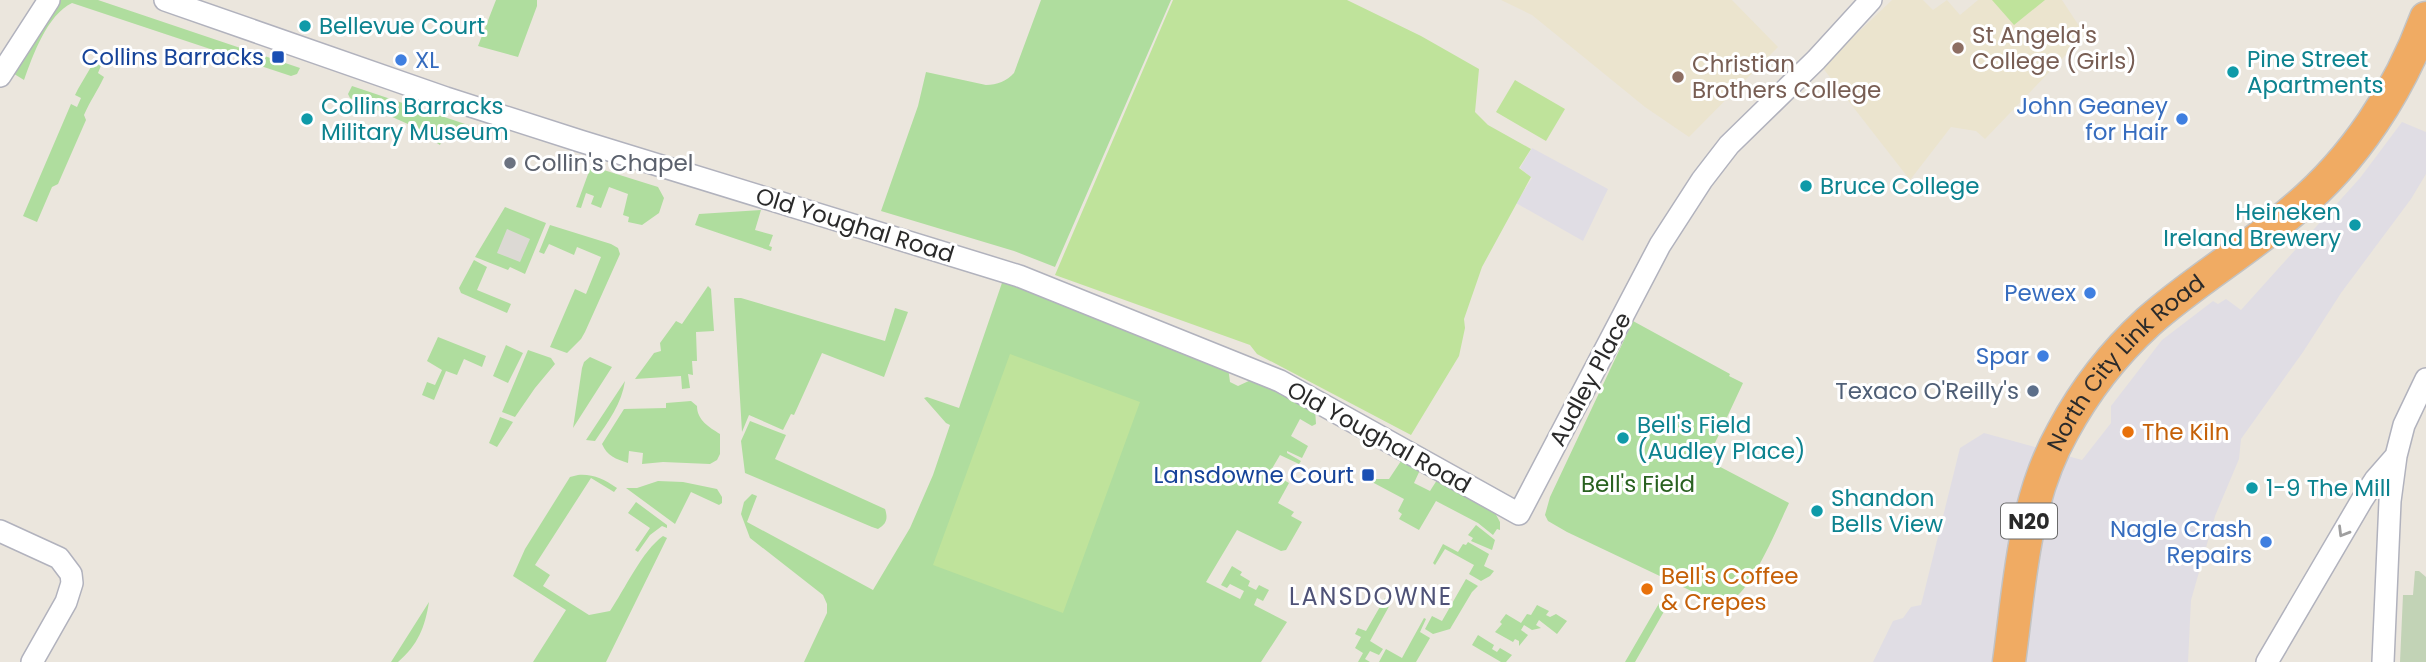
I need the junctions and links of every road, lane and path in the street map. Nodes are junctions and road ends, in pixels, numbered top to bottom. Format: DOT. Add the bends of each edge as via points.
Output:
graph roads {
  1 [pos="48,0"];
  2 [pos="165,0"];
  3 [pos="1871,0"];
  4 [pos="2426,18"];
  5 [pos="0,76"];
  6 [pos="2426,379"];
  7 [pos="2396,456"];
  8 [pos="1519,514"];
  9 [pos="0,531"];
  10 [pos="32,662"];
  11 [pos="2009,662"];
  12 [pos="2267,662"];
  13 [pos="2383,662"];
  1 -- 5 [label="street"];
  2 -- 8 [label="street, Old Youghal Road" via="531,125 1018,276 1280,381"];
  3 -- 8 [label="street, Audley Place" via="1729,145 1702,180 1660,245"];
  4 -- 11 [label="highway, North City Link Road / N20" via="2387,101 2319,187 2148,322 2107,363 2087,391 2053,450 2030,514"];
  6 -- 7 [label="street" via="2407,416"];
  7 -- 12 [label="street, one-way" via="2362,500"];
  7 -- 13 [label="street"];
  9 -- 10 [label="street" via="60,558 71,574 66,602"];
}
